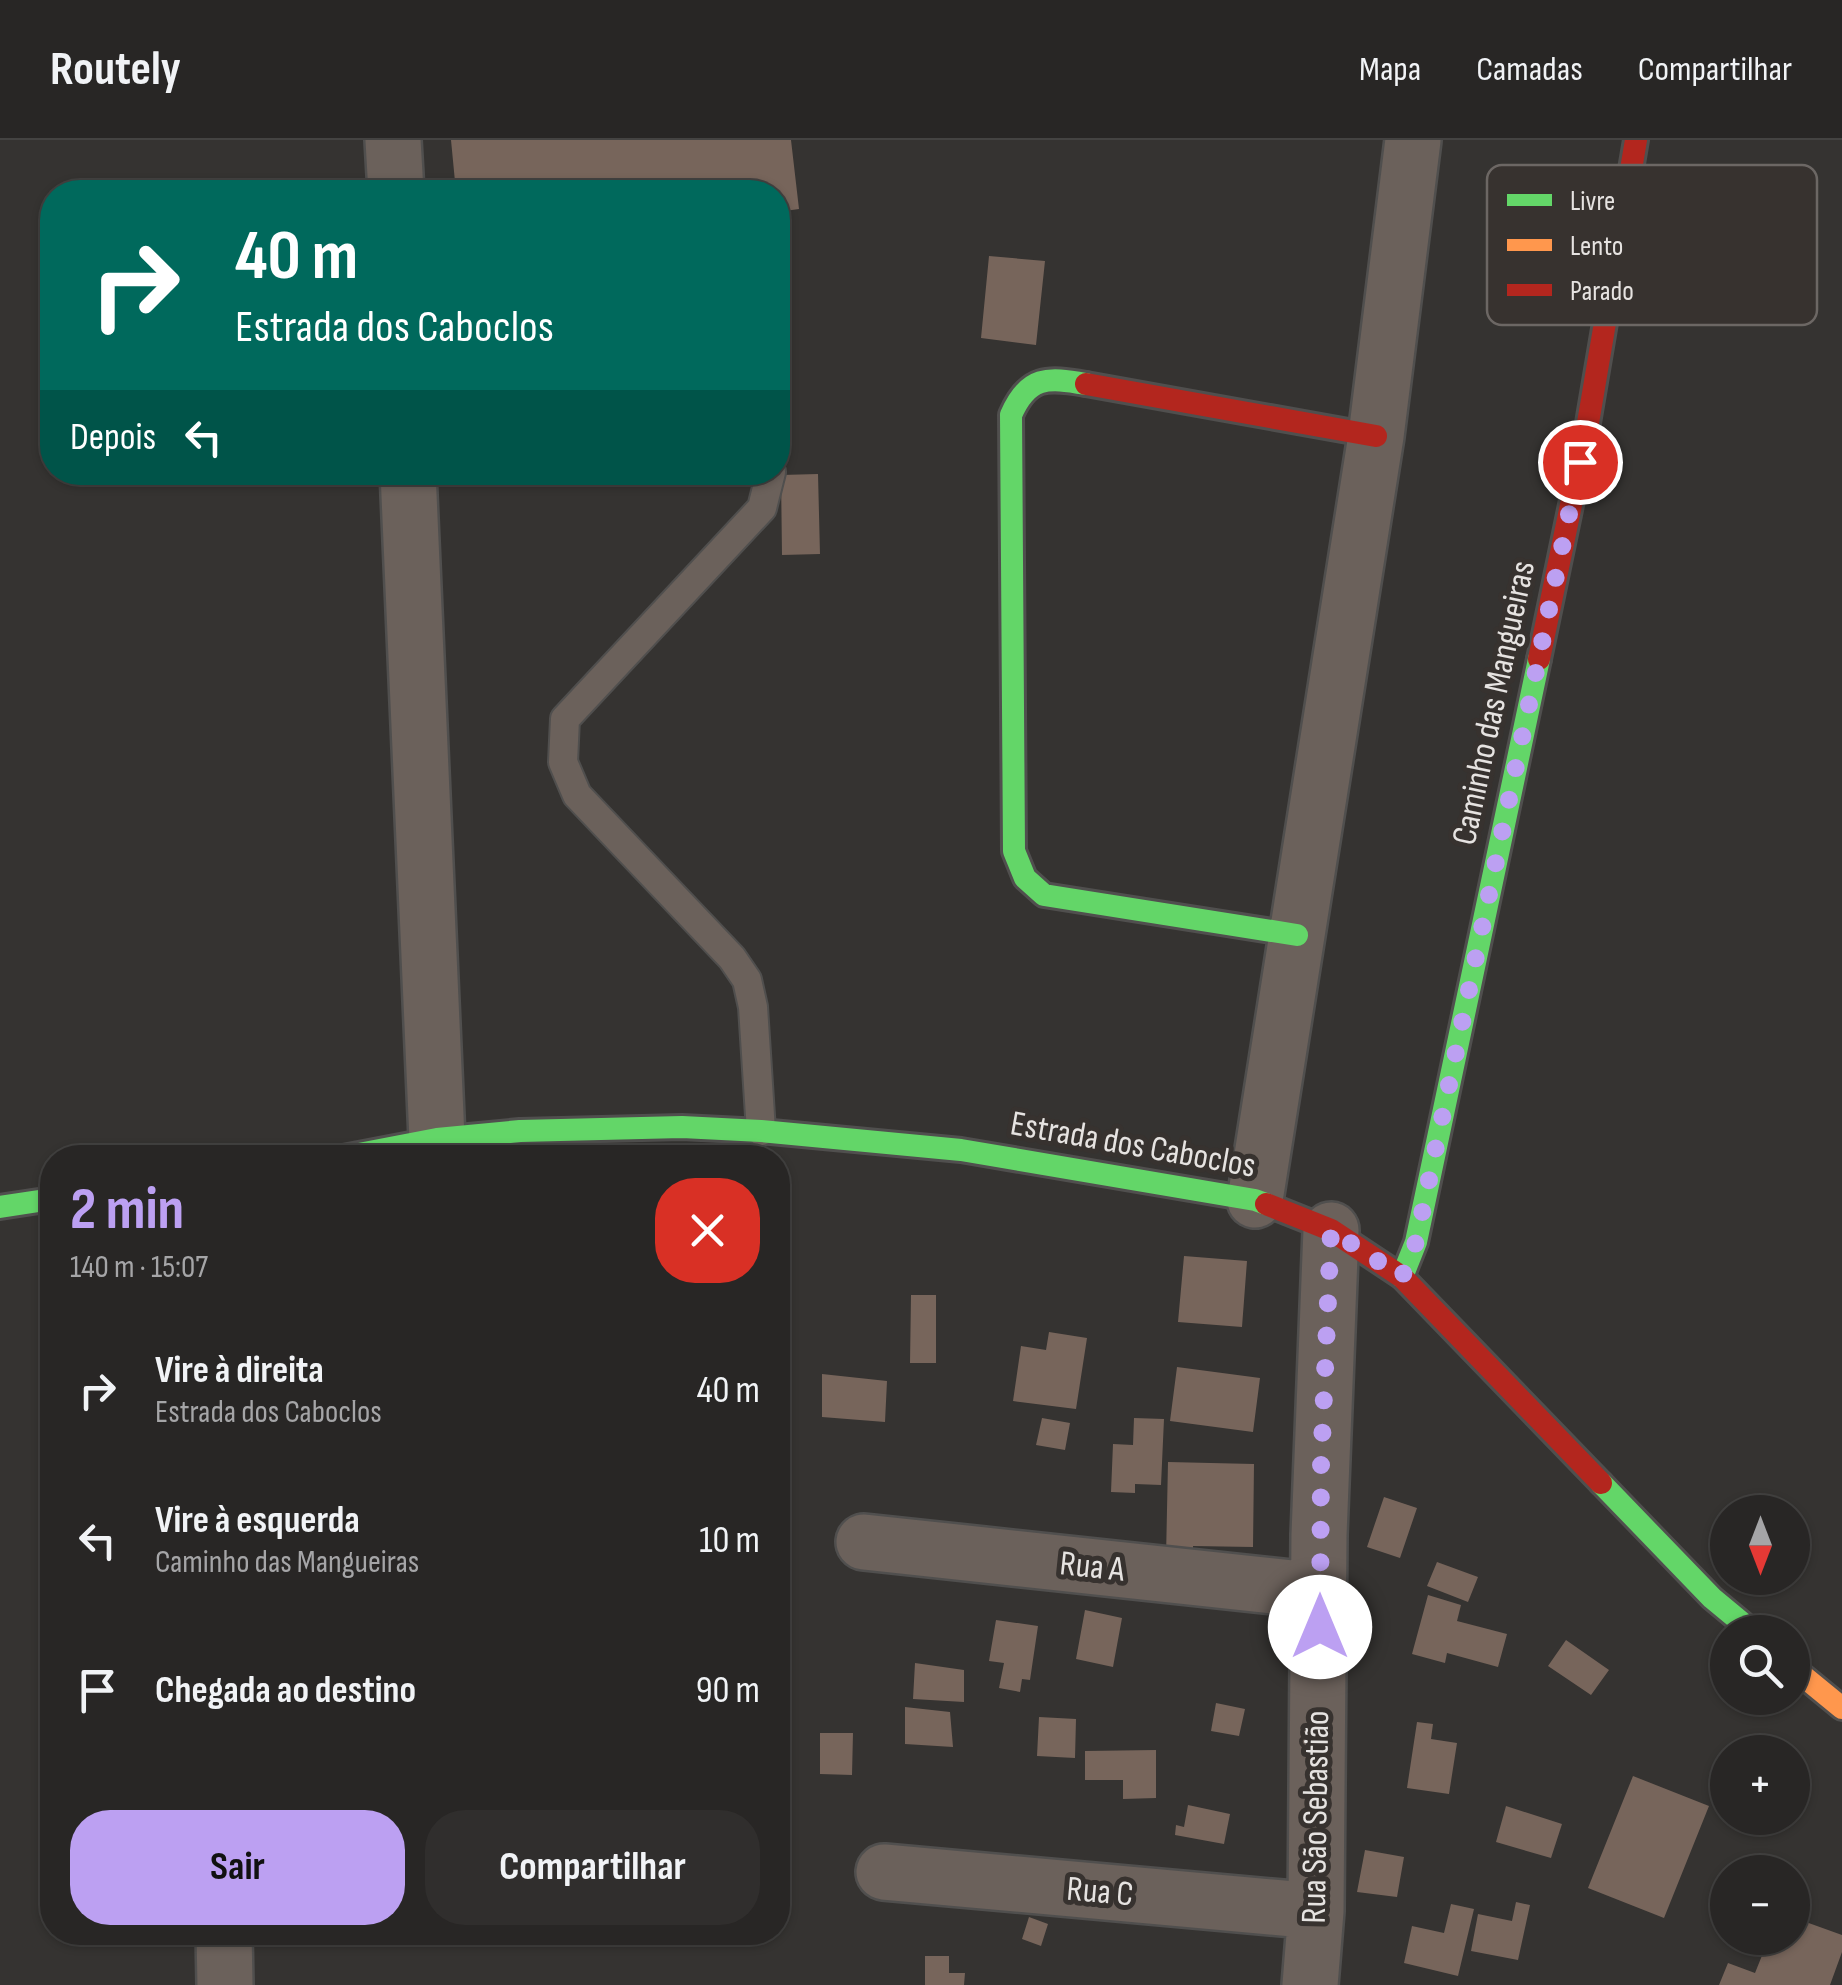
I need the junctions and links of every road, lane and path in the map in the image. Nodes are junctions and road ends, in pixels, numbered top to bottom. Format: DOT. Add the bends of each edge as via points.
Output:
graph roads {
  1 [pos="393,140"];
  2 [pos="1413,140"];
  3 [pos="1636,140"];
  4 [pos="1632,165"];
  5 [pos="395,180"];
  6 [pos="1605,325"];
  7 [pos="1376,436"];
  8 [pos="409,485"];
  9 [pos="768,485"];
  10 [pos="1296,935"];
  11 [pos="761,1130"];
  12 [pos="437,1139"];
  13 [pos="406,1145"];
  14 [pos="1255,1200"];
  15 [pos="40,1202"];
  16 [pos="0,1207"];
  17 [pos="1331,1230"];
  18 [pos="1402,1277"];
  19 [pos="864,1542"];
  20 [pos="1320,1591"];
  21 [pos="1732,1615"];
  22 [pos="1810,1682"];
  23 [pos="1842,1708"];
  24 [pos="884,1872"];
  25 [pos="1316,1911"];
  26 [pos="224,1945"];
  27 [pos="225,1985"];
  28 [pos="1310,1985"];
  1 -- 5 [label="street"];
  2 -- 7 [label="street"];
  3 -- 4 [label="street, Caminho das Mangueiras"];
  6 -- 18 [label="street, Caminho das Mangueiras" via="1416,1242"];
  7 -- 10 [label="street"];
  7 -- 10 [label="street" via="1063,380 1039,381 1021,392 1011,414 1014,851 1026,878 1044,895"];
  8 -- 12 [label="street"];
  9 -- 11 [label="lane" via="762,508 565,719 563,762 577,795 747,980"];
  10 -- 14 [label="street"];
  11 -- 12 [label="street, Estrada dos Caboclos" via="538,1130"];
  11 -- 14 [label="street, Estrada dos Caboclos" via="961,1150"];
  12 -- 13 [label="street, Estrada dos Caboclos"];
  14 -- 17 [label="street, Estrada dos Caboclos"];
  15 -- 16 [label="street"];
  17 -- 18 [label="street, Estrada dos Caboclos"];
  17 -- 20 [label="street, Rua São Sebastião"];
  18 -- 21 [label="street, Estrada dos Caboclos"];
  19 -- 20 [label="street, Rua A"];
  20 -- 25 [label="street, Rua São Sebastião"];
  22 -- 23 [label="street"];
  24 -- 25 [label="street, Rua C"];
  25 -- 28 [label="street, Rua São Sebastião"];
  26 -- 27 [label="street"];
}
